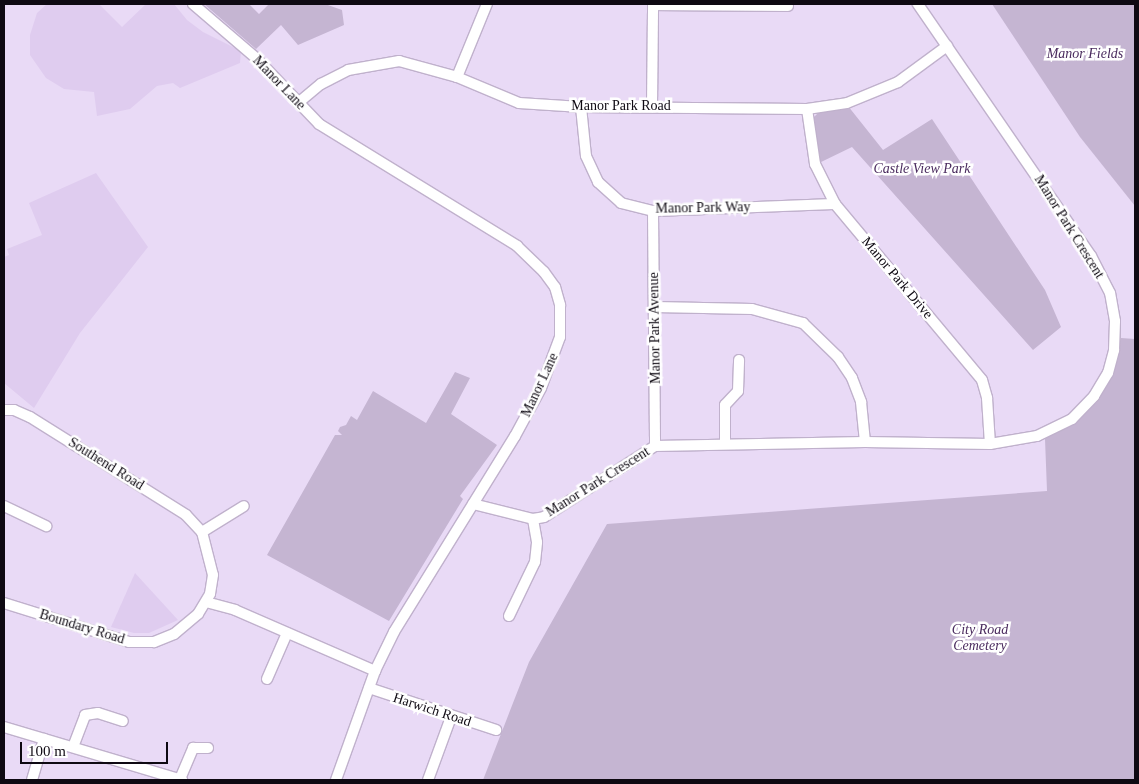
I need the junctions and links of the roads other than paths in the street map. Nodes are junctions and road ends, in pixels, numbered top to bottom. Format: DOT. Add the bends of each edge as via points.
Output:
graph roads {
  1 [pos="193,4"];
  2 [pos="487,4"];
  3 [pos="652,4"];
  4 [pos="918,4"];
  5 [pos="788,6"];
  6 [pos="947,46"];
  7 [pos="457,77"];
  8 [pos="298,103"];
  9 [pos="652,106"];
  10 [pos="581,107"];
  11 [pos="808,109"];
  12 [pos="835,204"];
  13 [pos="653,210"];
  14 [pos="655,307"];
  15 [pos="738,360"];
  16 [pos="4,410"];
  17 [pos="865,442"];
  18 [pos="725,444"];
  19 [pos="990,444"];
  20 [pos="655,446"];
  21 [pos="473,504"];
  22 [pos="4,506"];
  23 [pos="244,506"];
  24 [pos="533,519"];
  25 [pos="46,526"];
  26 [pos="202,532"];
  27 [pos="206,602"];
  28 [pos="4,603"];
  29 [pos="508,616"];
  30 [pos="287,633"];
  31 [pos="375,671"];
  32 [pos="267,679"];
  33 [pos="369,688"];
  34 [pos="451,717"];
  35 [pos="123,720"];
  36 [pos="4,727"];
  37 [pos="496,730"];
  38 [pos="44,738"];
  39 [pos="72,747"];
  40 [pos="208,748"];
  41 [pos="32,780"];
  42 [pos="181,780"];
  43 [pos="336,780"];
  44 [pos="428,780"];
  1 -- 8 [label="street, Manor Lane" via="256,58"];
  2 -- 7 [label="street"];
  3 -- 5 [label="street"];
  3 -- 9 [label="street"];
  4 -- 6 [label="street, Manor Park Crescent"];
  6 -- 11 [label="street, Manor Park Road" via="898,82 847,103"];
  6 -- 19 [label="street, Manor Park Crescent" via="1091,256 1110,293 1116,321 1108,373 1094,396 1072,419 1037,436"];
  7 -- 8 [label="street, Manor Park Road" via="417,64 381,62 333,76"];
  7 -- 10 [label="street, Manor Park Road" via="519,103"];
  8 -- 21 [label="street, Manor Lane" via="319,124 517,246 538,264 555,287 562,314 554,358 515,436"];
  9 -- 10 [label="street, Manor Park Road"];
  9 -- 11 [label="street, Manor Park Road"];
  10 -- 13 [label="street, Manor Park Way" via="586,156 598,182 621,202"];
  11 -- 12 [label="street, Manor Park Drive" via="815,164"];
  12 -- 13 [label="street, Manor Park Way"];
  12 -- 19 [label="street, Manor Park Drive" via="982,380 987,398"];
  13 -- 14 [label="street, Manor Park Avenue"];
  14 -- 17 [label="street" via="752,308 803,323 838,357 852,378 861,402"];
  14 -- 20 [label="street, Manor Park Avenue"];
  15 -- 18 [label="street" via="738,391 725,405"];
  16 -- 26 [label="street, Southend Road" via="14,410 42,424 179,510"];
  17 -- 18 [label="street, Manor Park Crescent"];
  17 -- 19 [label="street, Manor Park Crescent"];
  18 -- 20 [label="street, Manor Park Crescent"];
  20 -- 24 [label="street, Manor Park Crescent" via="562,508"];
  21 -- 24 [label="street, Manor Park Crescent"];
  21 -- 31 [label="street, Manor Lane" via="394,632"];
  22 -- 25 [label="street"];
  23 -- 26 [label="street"];
  24 -- 29 [label="street" via="537,542 535,562"];
  26 -- 27 [label="street" via="213,575"];
  27 -- 28 [label="street, Boundary Road" via="198,614 174,634 144,643 129,642"];
  27 -- 30 [label="street"];
  30 -- 31 [label="street"];
  30 -- 32 [label="street"];
  31 -- 33 [label="street, Manor Lane"];
  33 -- 34 [label="street, Harwich Road"];
  33 -- 43 [label="street, Manor Lane"];
  34 -- 37 [label="street, Harwich Road"];
  34 -- 44 [label="street"];
  35 -- 39 [label="street" via="98,713 85,715"];
  36 -- 38 [label="street"];
  38 -- 39 [label="street"];
  38 -- 41 [label="street"];
  39 -- 42 [label="street"];
  40 -- 42 [label="street" via="193,748"];
}
